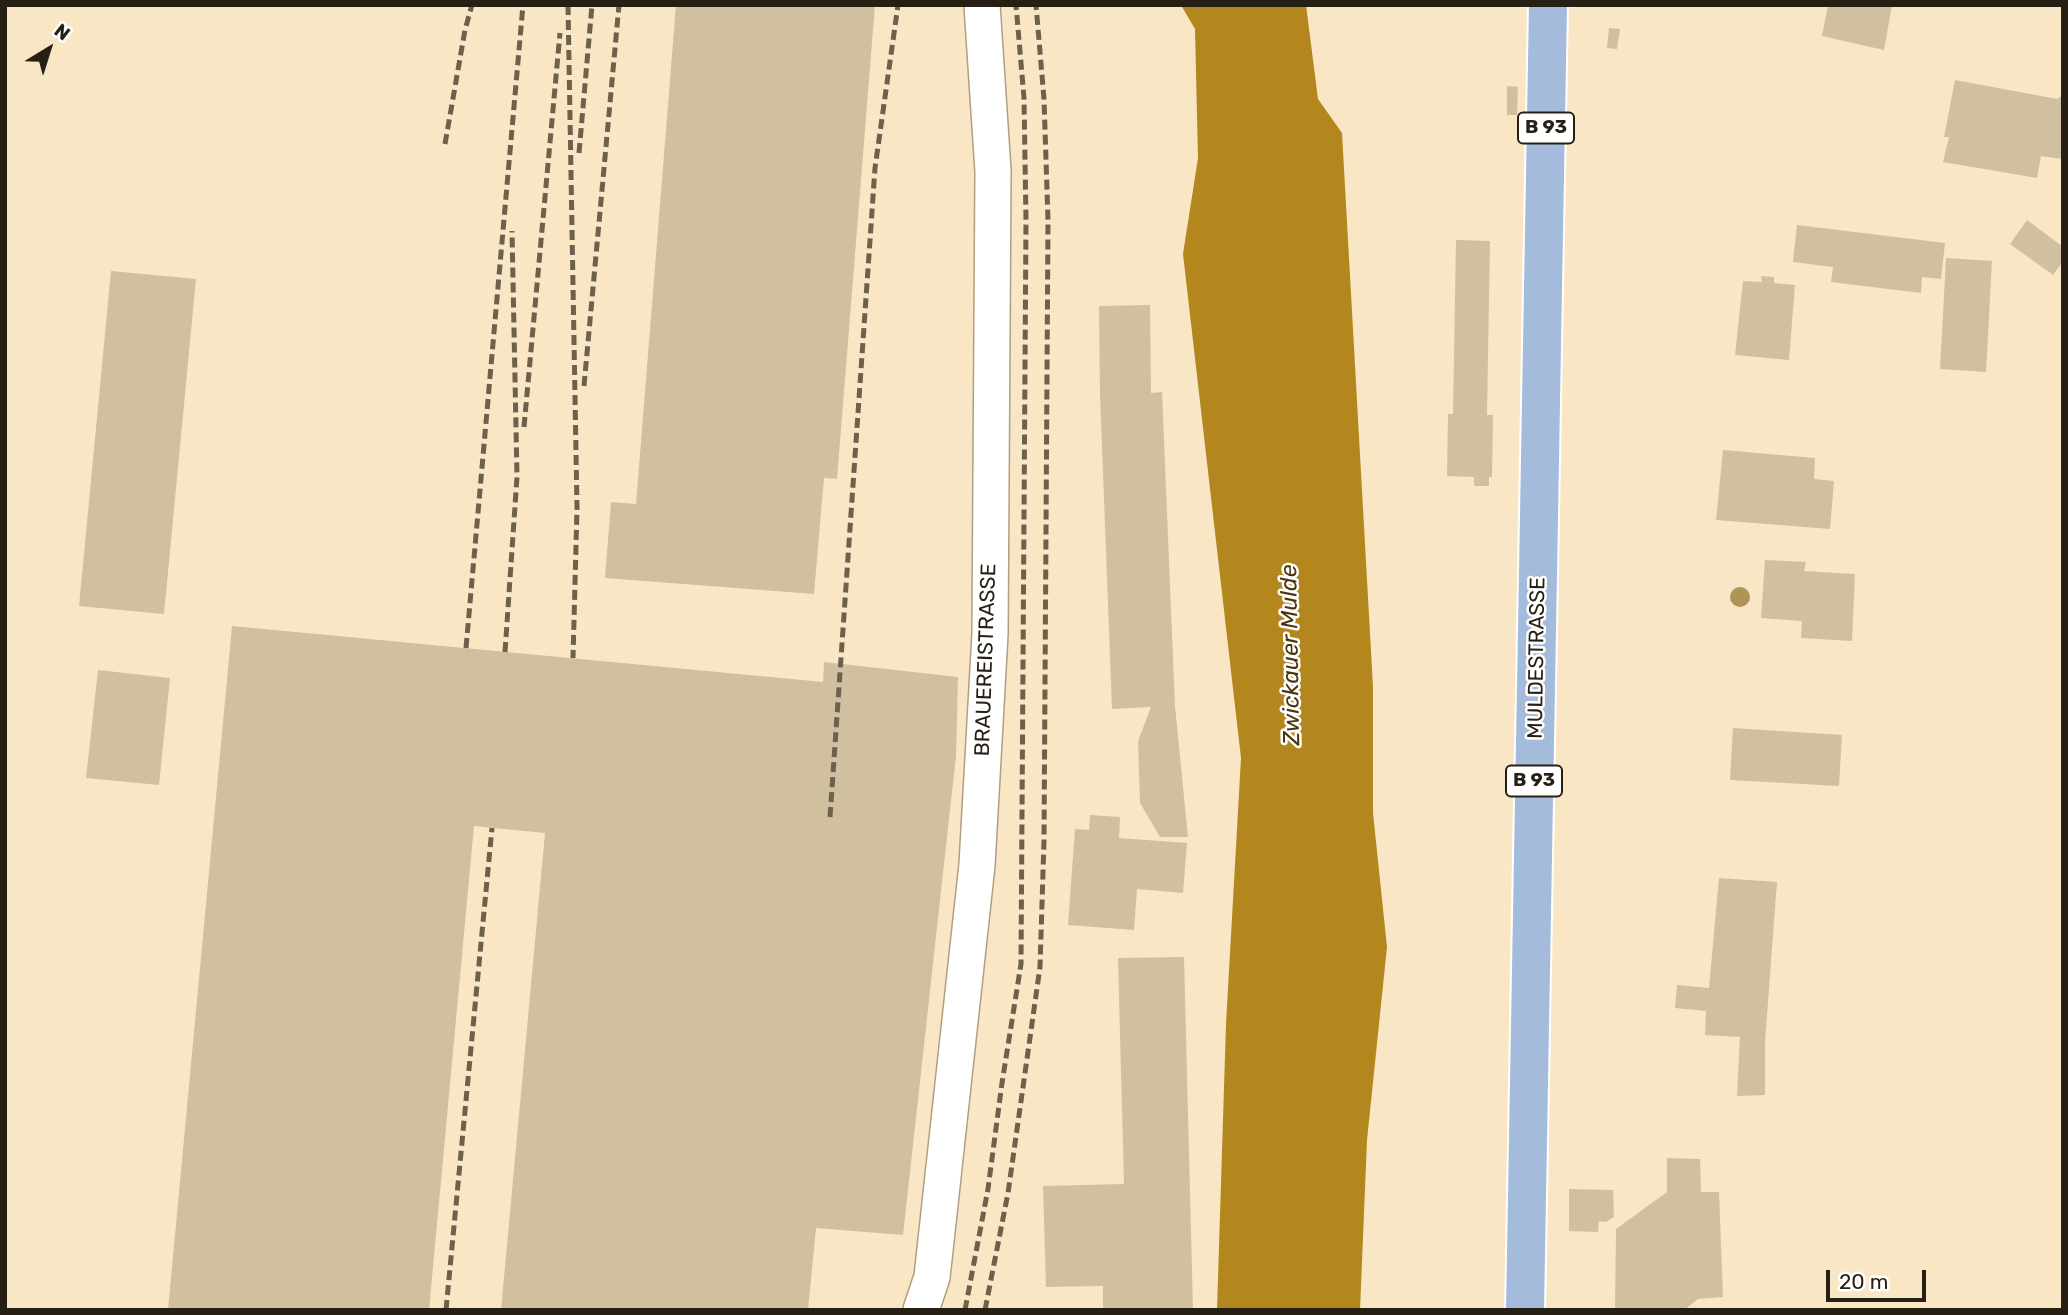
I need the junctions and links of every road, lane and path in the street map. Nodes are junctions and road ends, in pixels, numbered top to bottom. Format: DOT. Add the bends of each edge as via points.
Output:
graph roads {
  1 [pos="982,5"];
  2 [pos="1548,5"];
  3 [pos="921,1310"];
  4 [pos="1525,1310"];
  1 -- 3 [label="street, BRAUEREISTRASSE" via="993,171 990,634 977,865 932,1277"];
  2 -- 4 [label="main road, MULDESTRASSE / B 93"];
}
